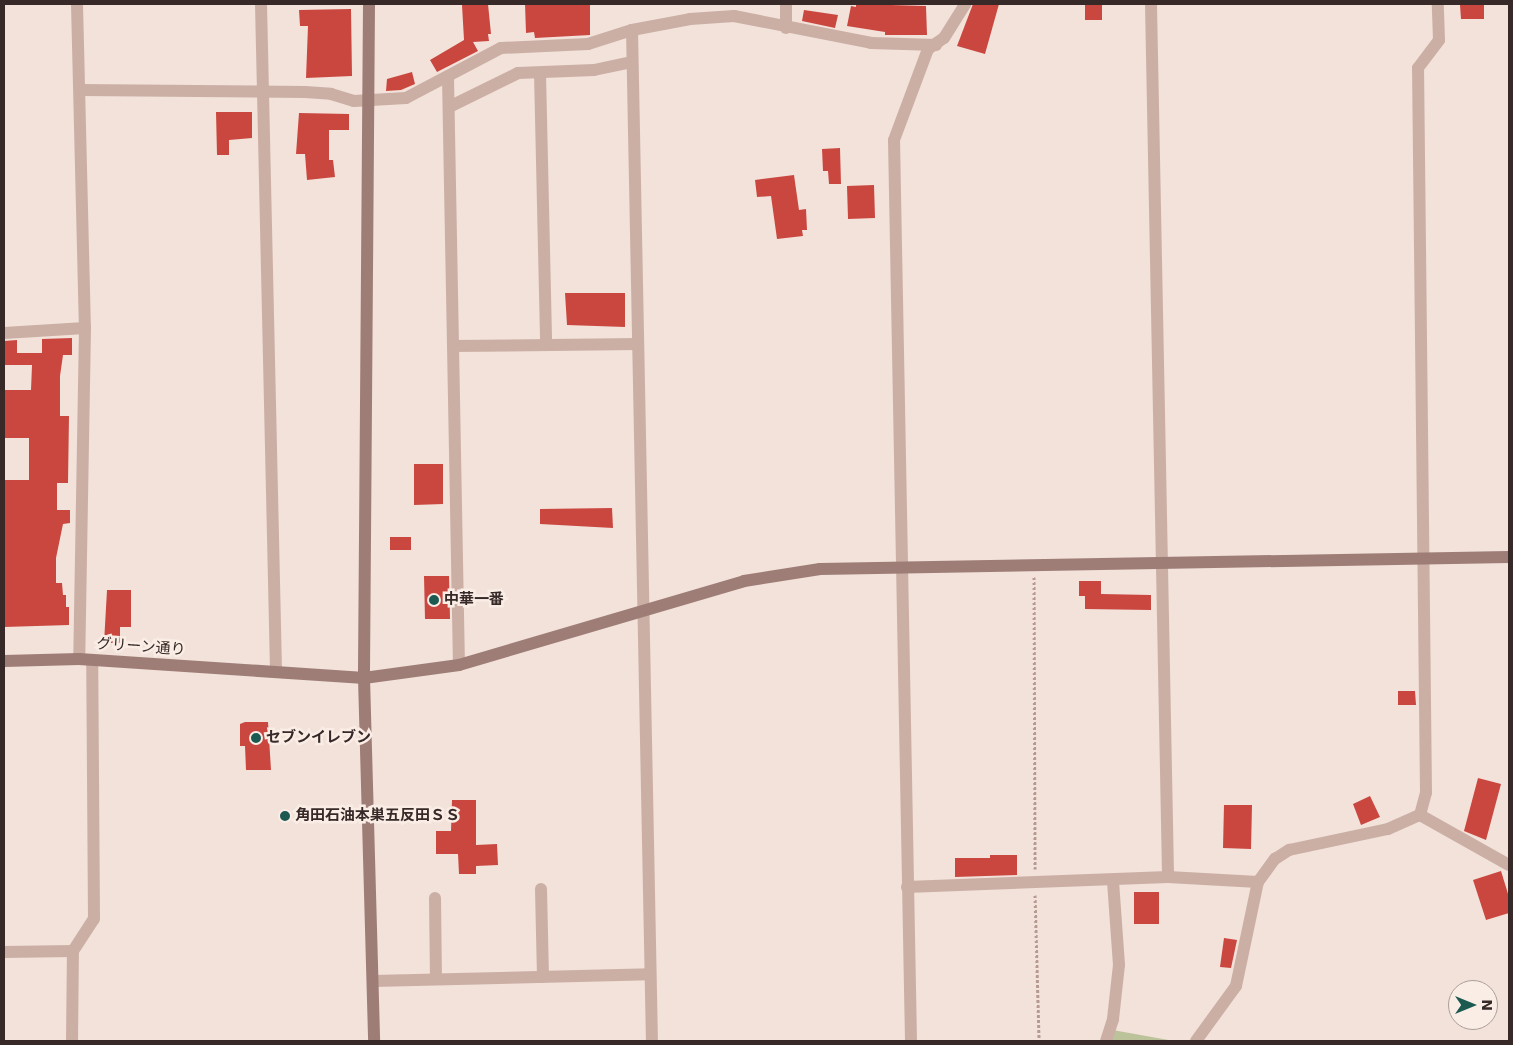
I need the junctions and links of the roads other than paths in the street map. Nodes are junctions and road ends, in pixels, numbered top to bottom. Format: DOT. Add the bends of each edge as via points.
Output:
graph roads {
  1 [pos="77,4"];
  2 [pos="261,4"];
  3 [pos="369,4"];
  4 [pos="786,4"];
  5 [pos="965,4"];
  6 [pos="1151,4"];
  7 [pos="1438,4"];
  8 [pos="786,28"];
  9 [pos="632,30"];
  10 [pos="936,45"];
  11 [pos="631,62"];
  12 [pos="540,73"];
  13 [pos="448,78"];
  14 [pos="80,90"];
  15 [pos="263,92"];
  16 [pos="370,100"];
  17 [pos="449,107"];
  18 [pos="85,328"];
  19 [pos="4,333"];
  20 [pos="638,344"];
  21 [pos="546,345"];
  22 [pos="453,346"];
  23 [pos="1509,557"];
  24 [pos="1422,560"];
  25 [pos="1161,562"];
  26 [pos="901,566"];
  27 [pos="643,610"];
  28 [pos="79,659"];
  29 [pos="92,660"];
  30 [pos="4,661"];
  31 [pos="459,665"];
  32 [pos="276,672"];
  33 [pos="364,678"];
  34 [pos="1420,815"];
  35 [pos="1509,865"];
  36 [pos="1168,877"];
  37 [pos="1113,882"];
  38 [pos="1258,882"];
  39 [pos="907,887"];
  40 [pos="541,889"];
  41 [pos="435,898"];
  42 [pos="73,951"];
  43 [pos="4,952"];
  44 [pos="650,974"];
  45 [pos="543,977"];
  46 [pos="436,979"];
  47 [pos="373,980"];
  48 [pos="72,1041"];
  49 [pos="374,1041"];
  50 [pos="652,1041"];
  51 [pos="911,1041"];
  52 [pos="1106,1041"];
  53 [pos="1196,1041"];
  1 -- 14 [label="street"];
  2 -- 15 [label="street"];
  3 -- 16 [label="street"];
  4 -- 8 [label="street"];
  5 -- 10 [label="street"];
  6 -- 25 [label="street"];
  7 -- 24 [label="street" via="1439,40 1418,68"];
  8 -- 9 [label="street" via="734,16 690,19"];
  8 -- 10 [label="street" via="872,44"];
  9 -- 11 [label="street"];
  9 -- 13 [label="street" via="588,44 501,48"];
  10 -- 26 [label="street" via="928,49 894,140"];
  11 -- 12 [label="street" via="594,70"];
  11 -- 20 [label="street"];
  12 -- 17 [label="street" via="518,73 499,80"];
  12 -- 21 [label="street"];
  13 -- 16 [label="street" via="406,98"];
  13 -- 17 [label="street"];
  14 -- 15 [label="street"];
  14 -- 18 [label="street"];
  15 -- 16 [label="street" via="331,94 354,101"];
  15 -- 32 [label="street"];
  16 -- 33 [label="street"];
  17 -- 22 [label="street"];
  18 -- 19 [label="street"];
  18 -- 28 [label="street"];
  20 -- 21 [label="street"];
  20 -- 27 [label="street"];
  21 -- 22 [label="street"];
  22 -- 31 [label="street"];
  23 -- 24 [label="street, グリーン通り"];
  24 -- 25 [label="street, グリーン通り"];
  24 -- 34 [label="street" via="1426,793"];
  25 -- 26 [label="street, グリーン通り"];
  25 -- 36 [label="street"];
  26 -- 27 [label="street, グリーン通り" via="775,574"];
  26 -- 39 [label="street"];
  27 -- 31 [label="street, グリーン通り"];
  27 -- 44 [label="street"];
  28 -- 29 [label="street, グリーン通り"];
  28 -- 30 [label="street, グリーン通り"];
  29 -- 32 [label="street, グリーン通り"];
  29 -- 42 [label="street" via="94,919"];
  31 -- 33 [label="street, グリーン通り"];
  32 -- 33 [label="street, グリーン通り"];
  33 -- 47 [label="street"];
  34 -- 35 [label="street"];
  34 -- 38 [label="street" via="1388,829 1289,850 1275,859"];
  36 -- 37 [label="street"];
  36 -- 38 [label="street"];
  37 -- 39 [label="street"];
  37 -- 52 [label="street" via="1119,965 1113,1019"];
  38 -- 53 [label="street" via="1236,986"];
  39 -- 51 [label="street"];
  40 -- 45 [label="street"];
  41 -- 46 [label="street"];
  42 -- 43 [label="street"];
  42 -- 48 [label="street"];
  44 -- 45 [label="street"];
  44 -- 50 [label="street"];
  45 -- 46 [label="street"];
  46 -- 47 [label="street"];
  47 -- 49 [label="street"];
}
